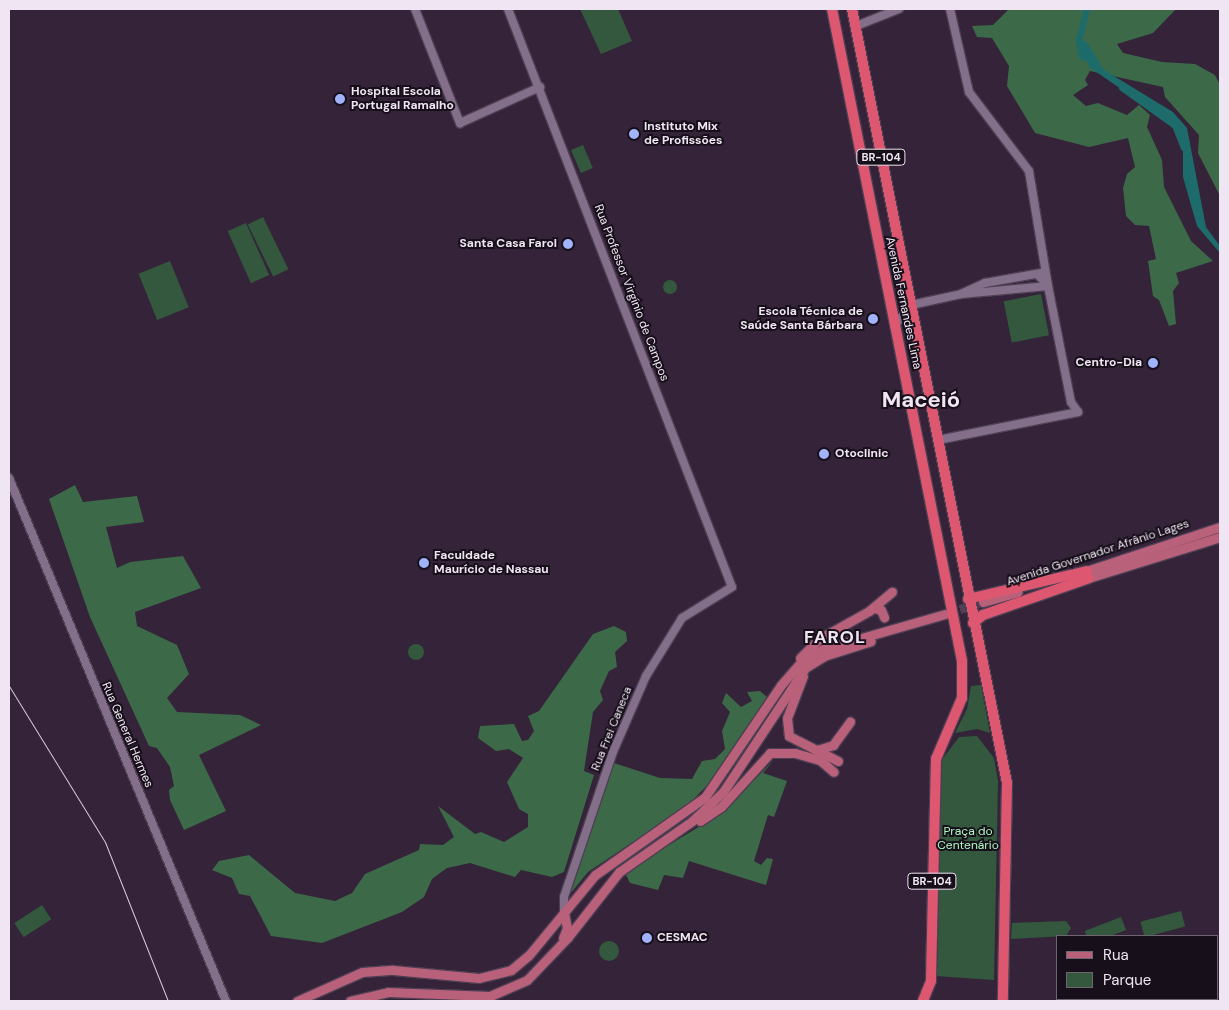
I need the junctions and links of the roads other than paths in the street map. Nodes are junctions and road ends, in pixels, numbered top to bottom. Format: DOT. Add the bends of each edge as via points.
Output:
graph roads {
  1 [pos="415,9"];
  2 [pos="508,9"];
  3 [pos="832,9"];
  4 [pos="852,9"];
  5 [pos="899,9"];
  6 [pos="950,9"];
  7 [pos="856,26"];
  8 [pos="540,87"];
  9 [pos="1046,268"];
  10 [pos="1038,275"];
  11 [pos="1048,286"];
  12 [pos="961,294"];
  13 [pos="911,306"];
  14 [pos="895,325"];
  15 [pos="1070,402"];
  16 [pos="1067,414"];
  17 [pos="938,440"];
  18 [pos="9,478"];
  19 [pos="1220,527"];
  20 [pos="1220,537"];
  21 [pos="1185,538"];
  22 [pos="1170,553"];
  23 [pos="1088,574"];
  24 [pos="732,587"];
  25 [pos="892,592"];
  26 [pos="968,599"];
  27 [pos="984,605"];
  28 [pos="874,608"];
  29 [pos="884,617"];
  30 [pos="973,623"];
  31 [pos="805,668"];
  32 [pos="781,685"];
  33 [pos="850,722"];
  34 [pos="814,750"];
  35 [pos="838,761"];
  36 [pos="834,772"];
  37 [pos="677,831"];
  38 [pos="564,912"];
  39 [pos="551,957"];
  40 [pos="308,999"];
  41 [pos="226,1001"];
  42 [pos="297,1001"];
  43 [pos="350,1001"];
  44 [pos="923,1001"];
  45 [pos="1003,1001"];
  1 -- 8 [label="street" via="460,123"];
  2 -- 8 [label="street, Rua Professor Virgínio de Campos"];
  3 -- 14 [label="highway, Avenida Fernandes Lima / BR-104"];
  4 -- 7 [label="highway, Avenida Fernandes Lima / BR-104"];
  5 -- 7 [label="street"];
  6 -- 9 [label="street" via="969,92 1029,171"];
  7 -- 13 [label="highway, Avenida Fernandes Lima / BR-104"];
  8 -- 24 [label="street, Rua Professor Virgínio de Campos"];
  9 -- 10 [label="street"];
  9 -- 11 [label="street"];
  10 -- 11 [label="street"];
  10 -- 12 [label="street" via="985,283"];
  11 -- 12 [label="street"];
  11 -- 15 [label="street"];
  12 -- 13 [label="street"];
  13 -- 14 [label="street"];
  13 -- 17 [label="highway, Avenida Fernandes Lima / BR-104"];
  14 -- 44 [label="highway, Avenida Fernandes Lima / BR-104" via="962,661 962,698 936,759 931,981"];
  15 -- 16 [label="street"];
  15 -- 16 [label="street" via="1078,412"];
  16 -- 17 [label="street"];
  17 -- 26 [label="highway, Avenida Fernandes Lima / BR-104"];
  18 -- 41 [label="street, Rua General Hermes"];
  19 -- 21 [label="main road, Avenida Governador Afrânio Lages"];
  20 -- 22 [label="main road, Avenida Governador Afrânio Lages"];
  21 -- 22 [label="main road"];
  21 -- 23 [label="main road, Avenida Governador Afrânio Lages"];
  22 -- 23 [label="main road, Avenida Governador Afrânio Lages"];
  23 -- 26 [label="highway"];
  23 -- 27 [label="main road, Avenida Governador Afrânio Lages"];
  23 -- 30 [label="highway" via="982,615"];
  24 -- 38 [label="street, Rua Frei Caneca" via="682,618 646,676 613,752 564,897"];
  25 -- 28 [label="main road"];
  26 -- 30 [label="highway, Avenida Fernandes Lima / BR-104"];
  28 -- 29 [label="main road" via="881,610"];
  28 -- 32 [label="main road" via="819,639"];
  30 -- 45 [label="highway, Avenida Fernandes Lima / BR-104" via="1007,783"];
  31 -- 32 [label="main road" via="830,654 946,616 823,649 804,659"];
  31 -- 34 [label="main road" via="787,730 793,742"];
  31 -- 37 [label="main road" via="723,792"];
  32 -- 38 [label="main road" via="705,797 610,863"];
  33 -- 34 [label="main road" via="833,745"];
  34 -- 35 [label="main road"];
  36 -- 37 [label="main road" via="826,763 795,753 770,753 721,807"];
  37 -- 39 [label="main road" via="619,872"];
  38 -- 39 [label="main road" via="566,932"];
  38 -- 40 [label="main road" via="529,955 500,974 479,978 378,970 350,976"];
  39 -- 43 [label="main road" via="527,980 498,995 388,992"];
  40 -- 42 [label="main road"];
}
